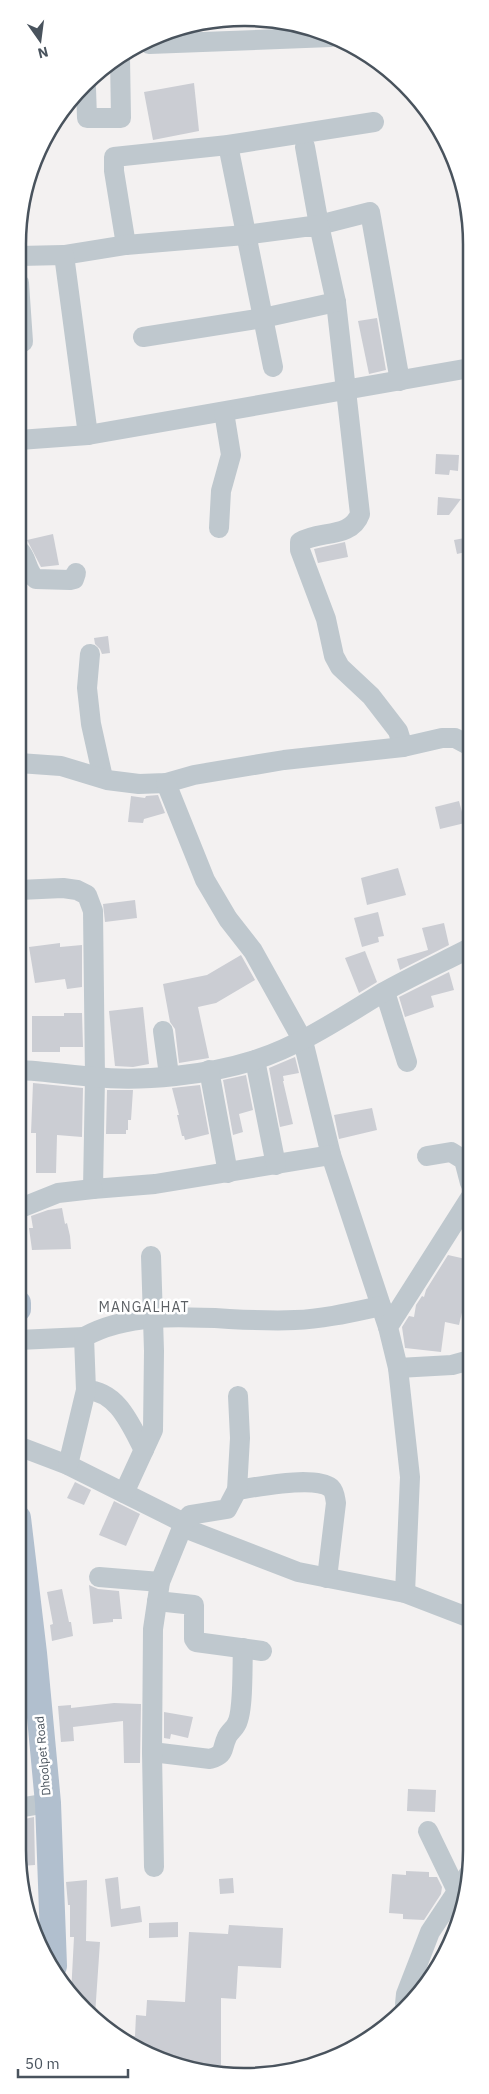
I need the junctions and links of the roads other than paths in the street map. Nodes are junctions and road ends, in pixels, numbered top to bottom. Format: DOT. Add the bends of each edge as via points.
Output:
graph roads {
  1 [pos="314,38"];
  2 [pos="160,44"];
  3 [pos="120,65"];
  4 [pos="86,94"];
  5 [pos="374,122"];
  6 [pos="228,144"];
  7 [pos="305,147"];
  8 [pos="319,224"];
  9 [pos="245,235"];
  10 [pos="126,245"];
  11 [pos="64,255"];
  12 [pos="26,256"];
  13 [pos="336,302"];
  14 [pos="263,318"];
  15 [pos="143,337"];
  16 [pos="273,367"];
  17 [pos="463,369"];
  18 [pos="400,381"];
  19 [pos="345,391"];
  20 [pos="224,412"];
  21 [pos="88,435"];
  22 [pos="26,439"];
  23 [pos="219,528"];
  24 [pos="26,562"];
  25 [pos="76,573"];
  26 [pos="90,654"];
  27 [pos="463,742"];
  28 [pos="403,747"];
  29 [pos="26,764"];
  30 [pos="103,778"];
  31 [pos="166,783"];
  32 [pos="26,890"];
  33 [pos="463,952"];
  34 [pos="384,992"];
  35 [pos="164,1032"];
  36 [pos="304,1041"];
  37 [pos="255,1060"];
  38 [pos="407,1062"];
  39 [pos="26,1070"];
  40 [pos="209,1070"];
  41 [pos="169,1075"];
  42 [pos="95,1077"];
  43 [pos="331,1154"];
  44 [pos="427,1156"];
  45 [pos="463,1159"];
  46 [pos="276,1164"];
  47 [pos="228,1173"];
  48 [pos="93,1189"];
  49 [pos="26,1206"];
  50 [pos="463,1209"];
  51 [pos="151,1256"];
  52 [pos="382,1306"];
  53 [pos="152,1318"];
  54 [pos="388,1327"];
  55 [pos="84,1337"];
  56 [pos="26,1340"];
  57 [pos="463,1362"];
  58 [pos="398,1368"];
  59 [pos="86,1390"];
  60 [pos="238,1396"];
  61 [pos="26,1449"];
  62 [pos="144,1450"];
  63 [pos="68,1464"];
  64 [pos="237,1490"];
  65 [pos="124,1493"];
  66 [pos="184,1523"];
  67 [pos="99,1578"];
  68 [pos="327,1578"];
  69 [pos="26,1586"];
  70 [pos="159,1591"];
  71 [pos="405,1593"];
  72 [pos="463,1615"];
  73 [pos="152,1752"];
  74 [pos="48,1803"];
  75 [pos="26,1807"];
  76 [pos="428,1831"];
  77 [pos="154,1867"];
  78 [pos="460,1887"];
  79 [pos="457,1891"];
  80 [pos="54,1956"];
  81 [pos="406,1997"];
  1 -- 2 [label="street"];
  3 -- 4 [label="street" via="121,118 88,118"];
  5 -- 6 [label="street"];
  6 -- 9 [label="street"];
  6 -- 10 [label="street" via="114,158"];
  7 -- 8 [label="street"];
  8 -- 9 [label="street"];
  8 -- 13 [label="street"];
  8 -- 18 [label="street" via="370,212"];
  9 -- 10 [label="street"];
  9 -- 14 [label="street"];
  10 -- 11 [label="street"];
  11 -- 12 [label="street"];
  11 -- 21 [label="street"];
  13 -- 14 [label="street"];
  13 -- 19 [label="street"];
  14 -- 15 [label="street"];
  14 -- 16 [label="street"];
  17 -- 18 [label="street"];
  18 -- 19 [label="street"];
  19 -- 20 [label="street"];
  19 -- 28 [label="street" via="360,514 357,523 348,530 307,538 300,542 300,550 326,619 334,656 340,667 371,696 393,724"];
  20 -- 21 [label="street"];
  20 -- 23 [label="street" via="231,455 221,491"];
  21 -- 22 [label="street"];
  24 -- 25 [label="street" via="36,579 70,580"];
  26 -- 30 [label="street" via="88,697"];
  27 -- 28 [label="street" via="455,738 442,738"];
  28 -- 31 [label="street" via="284,760 194,774"];
  29 -- 30 [label="street" via="61,766"];
  30 -- 31 [label="street" via="139,784"];
  31 -- 36 [label="street" via="204,880 228,920 253,952"];
  32 -- 42 [label="street" via="77,890 87,895 93,911"];
  33 -- 34 [label="street"];
  34 -- 36 [label="street"];
  34 -- 38 [label="street"];
  35 -- 41 [label="street"];
  36 -- 37 [label="street"];
  36 -- 43 [label="street"];
  37 -- 40 [label="street"];
  37 -- 46 [label="street"];
  39 -- 42 [label="street"];
  40 -- 41 [label="street"];
  40 -- 47 [label="street"];
  41 -- 42 [label="street"];
  42 -- 48 [label="street"];
  43 -- 46 [label="street"];
  43 -- 52 [label="street"];
  44 -- 45 [label="street" via="451,1152"];
  46 -- 47 [label="street"];
  47 -- 48 [label="street"];
  48 -- 49 [label="street" via="58,1194"];
  50 -- 54 [label="street"];
  51 -- 53 [label="street"];
  52 -- 53 [label="street" via="296,1320"];
  52 -- 54 [label="street"];
  53 -- 55 [label="street" via="98,1329"];
  53 -- 62 [label="street" via="153,1430"];
  54 -- 58 [label="street"];
  55 -- 56 [label="street"];
  55 -- 59 [label="street"];
  57 -- 58 [label="street"];
  58 -- 71 [label="street" via="410,1478"];
  59 -- 62 [label="street" via="102,1394 122,1410"];
  59 -- 63 [label="street"];
  60 -- 64 [label="street"];
  61 -- 63 [label="street"];
  62 -- 65 [label="street"];
  63 -- 65 [label="street"];
  64 -- 66 [label="street" via="227,1509 190,1515"];
  64 -- 68 [label="street" via="289,1482 330,1487 336,1503"];
  65 -- 66 [label="street"];
  66 -- 68 [label="street" via="192,1531 289,1569"];
  66 -- 70 [label="street"];
  67 -- 70 [label="street"];
  68 -- 71 [label="street"];
  69 -- 74 [label="main road, Dhoolpet Road"];
  70 -- 73 [label="street" via="153,1629"];
  70 -- 73 [label="street" via="194,1605 196,1642 252,1649 240,1714 237,1724 228,1734 223,1751 210,1759"];
  71 -- 72 [label="street"];
  73 -- 77 [label="street"];
  74 -- 75 [label="street"];
  74 -- 80 [label="main road, Dhoolpet Road"];
  76 -- 79 [label="street"];
  78 -- 79 [label="street"];
  79 -- 81 [label="street" via="430,1932"];
}
